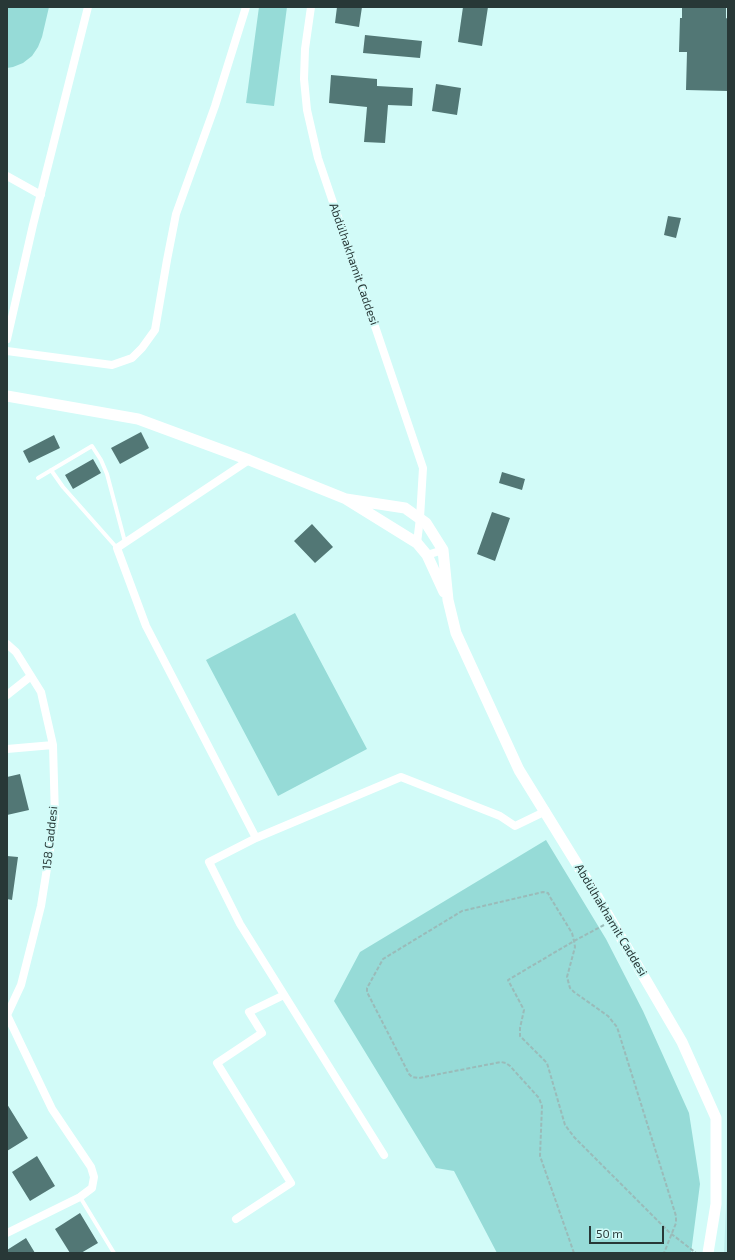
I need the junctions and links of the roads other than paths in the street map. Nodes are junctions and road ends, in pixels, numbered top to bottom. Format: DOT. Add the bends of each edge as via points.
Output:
graph roads {
  1 [pos="88,7"];
  2 [pos="246,7"];
  3 [pos="311,7"];
  4 [pos="7,176"];
  5 [pos="41,195"];
  6 [pos="7,339"];
  7 [pos="7,351"];
  8 [pos="7,396"];
  9 [pos="250,460"];
  10 [pos="51,470"];
  11 [pos="38,478"];
  12 [pos="346,499"];
  13 [pos="420,518"];
  14 [pos="125,542"];
  15 [pos="416,543"];
  16 [pos="117,548"];
  17 [pos="443,550"];
  18 [pos="427,556"];
  19 [pos="448,600"];
  20 [pos="7,644"];
  21 [pos="31,676"];
  22 [pos="7,695"];
  23 [pos="53,745"];
  24 [pos="7,749"];
  25 [pos="546,811"];
  26 [pos="256,838"];
  27 [pos="284,995"];
  28 [pos="7,1015"];
  29 [pos="384,1155"];
  30 [pos="80,1197"];
  31 [pos="236,1219"];
  32 [pos="7,1233"];
  33 [pos="114,1253"];
  34 [pos="708,1253"];
  1 -- 5 [label="street"];
  2 -- 7 [label="street" via="215,106 176,214 155,330 132,358 112,365"];
  3 -- 13 [label="street, Abdülhakhamit Caddesi" via="305,49 307,110 318,158 423,468"];
  4 -- 5 [label="street"];
  5 -- 6 [label="street"];
  8 -- 9 [label="main road, Abdülhakhamit Caddesi" via="138,419"];
  9 -- 12 [label="main road, Abdülhakhamit Caddesi"];
  9 -- 14 [label="street"];
  10 -- 11 [label="lane"];
  10 -- 14 [label="lane" via="92,446 107,474"];
  10 -- 16 [label="lane"];
  12 -- 13 [label="main road, Abdülhakhamit Caddesi" via="405,508"];
  12 -- 15 [label="main road, Abdülhakhamit Caddesi"];
  13 -- 15 [label="street, Abdülhakhamit Caddesi"];
  13 -- 17 [label="main road, Abdülhakhamit Caddesi"];
  14 -- 16 [label="street"];
  15 -- 18 [label="main road, Abdülhakhamit Caddesi"];
  16 -- 26 [label="street" via="146,626"];
  17 -- 18 [label="street"];
  17 -- 19 [label="main road, Abdülhakhamit Caddesi"];
  18 -- 19 [label="main road, Abdülhakhamit Caddesi"];
  19 -- 25 [label="main road, Abdülhakhamit Caddesi" via="459,640 520,770"];
  20 -- 21 [label="street, 158 Caddesi" via="16,652"];
  21 -- 22 [label="street"];
  21 -- 23 [label="street, 158 Caddesi" via="41,692"];
  23 -- 24 [label="street"];
  23 -- 28 [label="street, 158 Caddesi" via="55,818 41,906 21,985"];
  25 -- 26 [label="street" via="515,826 500,816 401,777"];
  25 -- 34 [label="main road, Abdülhakhamit Caddesi" via="682,1042 716,1118 716,1204"];
  26 -- 27 [label="street" via="209,862 240,924"];
  27 -- 29 [label="street"];
  27 -- 31 [label="street" via="249,1012 262,1033 217,1063 291,1183"];
  28 -- 30 [label="street, 158 Caddesi" via="52,1108 91,1166 94,1178 92,1188"];
  30 -- 32 [label="street"];
  30 -- 33 [label="lane"];
}
